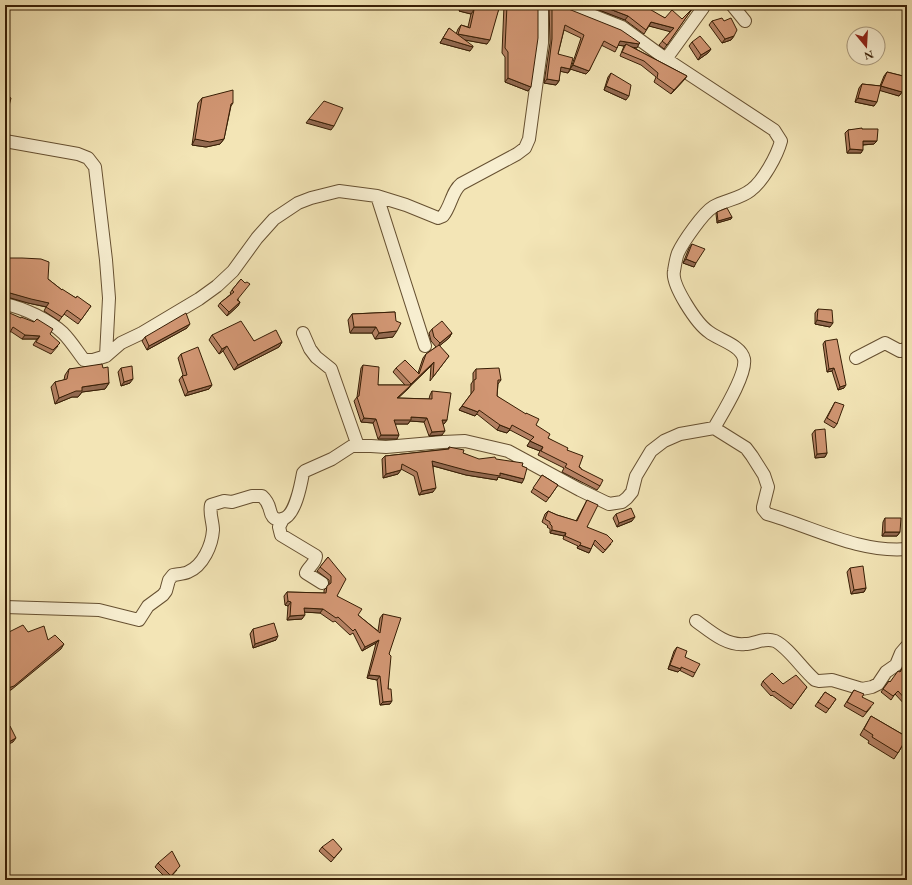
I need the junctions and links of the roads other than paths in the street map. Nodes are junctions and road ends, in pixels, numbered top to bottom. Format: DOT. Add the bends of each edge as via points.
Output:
graph roads {
  1 [pos="542,5"];
  2 [pos="566,5"];
  3 [pos="732,5"];
  4 [pos="702,6"];
  5 [pos="746,21"];
  6 [pos="666,59"];
  7 [pos="5,141"];
  8 [pos="377,196"];
  9 [pos="5,304"];
  10 [pos="303,333"];
  11 [pos="425,346"];
  12 [pos="907,348"];
  13 [pos="106,356"];
  14 [pos="856,358"];
  15 [pos="714,428"];
  16 [pos="358,446"];
  17 [pos="283,519"];
  18 [pos="907,549"];
  19 [pos="322,583"];
  20 [pos="5,607"];
  21 [pos="696,621"];
  22 [pos="907,646"];
  1 -- 8 [label="street" via="542,43 526,148 461,184 455,190 451,204 443,216 438,218"];
  2 -- 6 [label="street" via="622,27"];
  3 -- 5 [label="street"];
  4 -- 6 [label="street"];
  6 -- 15 [label="street" via="774,130 781,141 779,150 766,173 752,190 712,208 700,220 678,254 673,273 676,286 701,325 737,349 744,359 742,374"];
  7 -- 13 [label="street" via="78,154 88,158 95,167 109,298"];
  8 -- 11 [label="street"];
  8 -- 13 [label="street" via="339,191 298,203 274,219 233,271 217,286 142,333 121,343"];
  9 -- 13 [label="street" via="22,308 63,333 84,360"];
  10 -- 16 [label="street" via="316,357 331,369"];
  12 -- 14 [label="street" via="900,351 885,343"];
  15 -- 16 [label="street" via="680,434 664,441 651,451 627,498 622,502 609,504 508,451 482,444 465,441 386,447"];
  15 -- 18 [label="street" via="746,448 764,475 768,487 762,506 767,514 859,545 881,549"];
  16 -- 17 [label="street" via="352,446 332,459 305,471 295,503 288,516"];
  17 -- 19 [label="street" via="279,526 281,534 316,556 306,573"];
  17 -- 20 [label="street" via="277,520 273,516 268,501 262,496 213,504 213,528 209,548 196,568 187,573 173,574 166,591 148,606 139,620 99,610"];
  21 -- 22 [label="street" via="728,642 745,644 775,641 814,680 832,680 862,689 878,684 886,672 896,665"];
}
